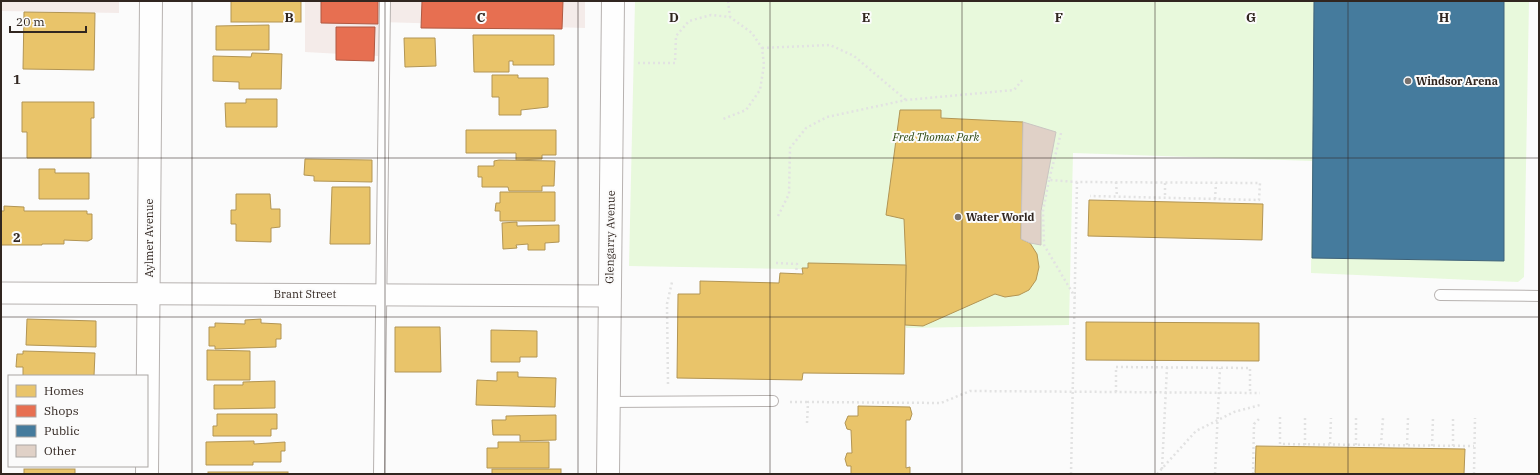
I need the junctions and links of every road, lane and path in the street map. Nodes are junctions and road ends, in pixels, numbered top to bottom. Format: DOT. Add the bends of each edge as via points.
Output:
graph roads {
  1 [pos="151,1"];
  2 [pos="385,1"];
  3 [pos="613,1"];
  4 [pos="728,1"];
  5 [pos="730,17"];
  6 [pos="762,48"];
  7 [pos="638,63"];
  8 [pos="1024,78"];
  9 [pos="906,100"];
  10 [pos="723,119"];
  11 [pos="1061,133"];
  12 [pos="1049,180"];
  13 [pos="1077,182"];
  14 [pos="1116,182"];
  15 [pos="1165,182"];
  16 [pos="1216,183"];
  17 [pos="1090,196"];
  18 [pos="1117,197"];
  19 [pos="1165,198"];
  20 [pos="1215,199"];
  21 [pos="778,216"];
  22 [pos="776,263"];
  23 [pos="796,273"];
  24 [pos="672,282"];
  25 [pos="1,293"];
  26 [pos="149,294"];
  27 [pos="382,295"];
  28 [pos="1440,295"];
  29 [pos="610,296"];
  30 [pos="1539,296"];
  31 [pos="1075,298"];
  32 [pos="1167,367"];
  33 [pos="1220,368"];
  34 [pos="148,384"];
  35 [pos="1074,392"];
  36 [pos="1116,392"];
  37 [pos="1166,393"];
  38 [pos="1219,393"];
  39 [pos="1250,393"];
  40 [pos="1260,393"];
  41 [pos="774,401"];
  42 [pos="609,402"];
  43 [pos="668,402"];
  44 [pos="1260,405"];
  45 [pos="1280,417"];
  46 [pos="1260,418"];
  47 [pos="1305,418"];
  48 [pos="1331,418"];
  49 [pos="1356,418"];
  50 [pos="1383,418"];
  51 [pos="1408,418"];
  52 [pos="1433,418"];
  53 [pos="1453,418"];
  54 [pos="1475,418"];
  55 [pos="1218,421"];
  56 [pos="807,423"];
  57 [pos="1330,444"];
  58 [pos="1304,445"];
  59 [pos="1356,445"];
  60 [pos="1381,445"];
  61 [pos="1406,445"];
  62 [pos="1432,446"];
  63 [pos="1453,446"];
  64 [pos="1474,446"];
  65 [pos="1162,469"];
  66 [pos="379,474"];
  67 [pos="608,474"];
  68 [pos="1071,474"];
  69 [pos="1157,474"];
  70 [pos="1215,474"];
  71 [pos="1253,474"];
  72 [pos="1474,474"];
  1 -- 26 [label="main road, Aylmer Avenue"];
  2 -- 27 [label="lane"];
  3 -- 29 [label="main road, Glengarry Avenue"];
  4 -- 5 [label="path"];
  5 -- 6 [label="path" via="752,33"];
  5 -- 7 [label="path" via="711,15 689,21 676,36 675,64"];
  6 -- 9 [label="path" via="830,45 854,56"];
  6 -- 10 [label="path" via="764,65 760,90 746,110"];
  8 -- 9 [label="path" via="1014,90"];
  9 -- 21 [label="path" via="827,117 806,128 790,148 789,194"];
  11 -- 12 [label="path"];
  12 -- 13 [label="path"];
  12 -- 31 [label="path" via="1043,211 1044,245"];
  13 -- 14 [label="path"];
  13 -- 31 [label="path"];
  14 -- 15 [label="path"];
  14 -- 18 [label="path"];
  15 -- 16 [label="path"];
  15 -- 19 [label="path"];
  16 -- 20 [label="path"];
  16 -- 20 [label="path" via="1260,183 1259,200"];
  17 -- 18 [label="path"];
  18 -- 19 [label="path"];
  19 -- 20 [label="path"];
  22 -- 23 [label="path" via="797,264"];
  24 -- 43 [label="path" via="667,304"];
  25 -- 26 [label="street, Brant Street"];
  26 -- 27 [label="street, Brant Street"];
  26 -- 34 [label="main road, Aylmer Avenue"];
  27 -- 29 [label="street, Brant Street"];
  27 -- 66 [label="lane"];
  28 -- 30 [label="lane"];
  29 -- 42 [label="main road, Glengarry Avenue"];
  31 -- 35 [label="path"];
  32 -- 33 [label="path"];
  32 -- 36 [label="path" via="1116,366"];
  32 -- 37 [label="path"];
  33 -- 38 [label="path"];
  33 -- 39 [label="path" via="1250,368"];
  35 -- 36 [label="path"];
  35 -- 56 [label="path" via="970,391 941,403 879,405 808,402"];
  35 -- 68 [label="path"];
  36 -- 37 [label="path"];
  37 -- 38 [label="path"];
  37 -- 65 [label="path"];
  38 -- 39 [label="path"];
  38 -- 55 [label="path"];
  39 -- 40 [label="path"];
  41 -- 43 [label="lane"];
  42 -- 43 [label="lane"];
  42 -- 67 [label="main road, Glengarry Avenue"];
  44 -- 55 [label="path" via="1234,412"];
  45 -- 58 [label="path" via="1280,444"];
  46 -- 71 [label="path" via="1254,424"];
  47 -- 58 [label="path"];
  48 -- 57 [label="path"];
  49 -- 59 [label="path"];
  50 -- 60 [label="path"];
  51 -- 61 [label="path"];
  52 -- 62 [label="path"];
  53 -- 63 [label="path"];
  54 -- 64 [label="path"];
  55 -- 65 [label="path" via="1196,431"];
  55 -- 70 [label="path"];
  57 -- 58 [label="path"];
  57 -- 59 [label="path"];
  59 -- 60 [label="path"];
  60 -- 61 [label="path"];
  61 -- 62 [label="path"];
  62 -- 63 [label="path"];
  63 -- 64 [label="path"];
  64 -- 72 [label="path"];
  65 -- 69 [label="path"];
}
